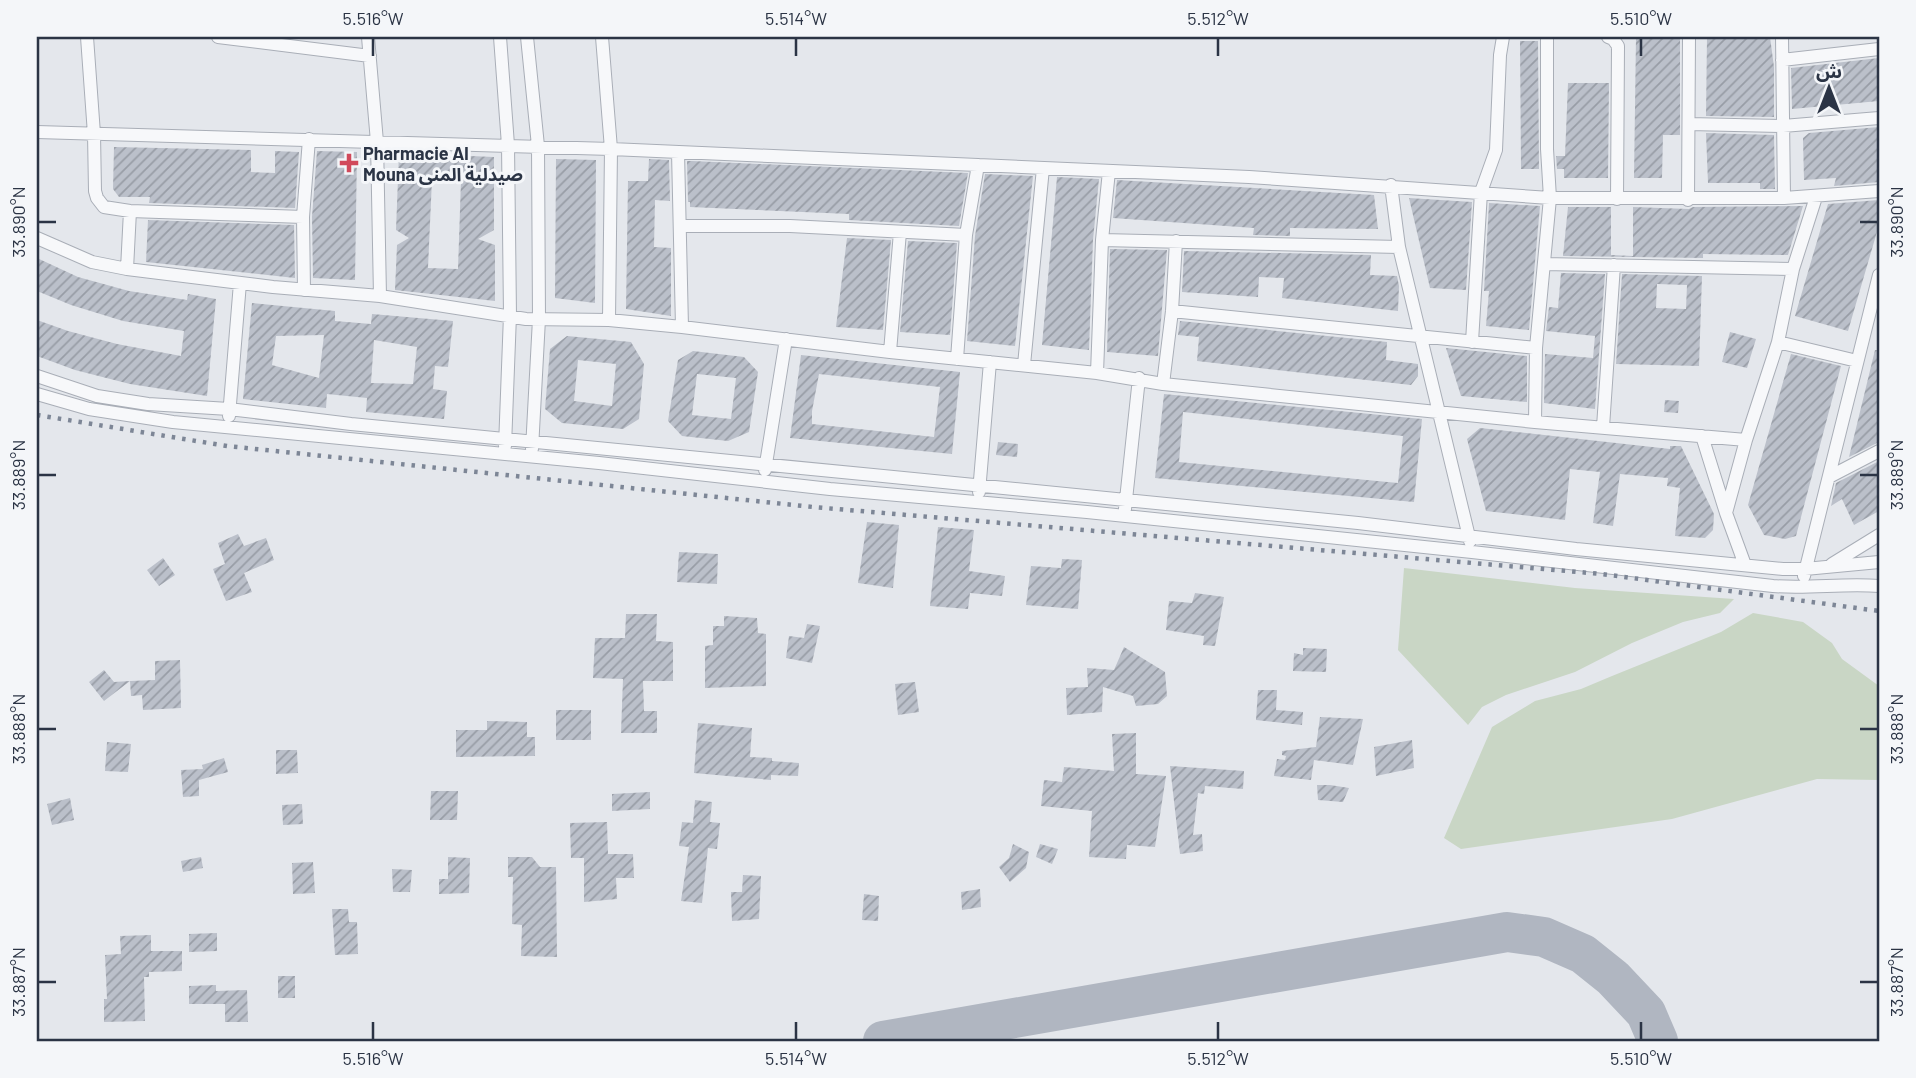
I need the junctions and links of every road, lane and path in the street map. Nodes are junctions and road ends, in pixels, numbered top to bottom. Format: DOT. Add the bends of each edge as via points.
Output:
graph roads {
  1 [pos="87,37"];
  2 [pos="218,37"];
  3 [pos="369,37"];
  4 [pos="500,37"];
  5 [pos="527,37"];
  6 [pos="602,37"];
  7 [pos="1503,37"];
  8 [pos="1547,37"];
  9 [pos="1608,37"];
  10 [pos="1689,37"];
  11 [pos="1782,37"];
  12 [pos="1879,49"];
  13 [pos="370,56"];
  14 [pos="1782,60"];
  15 [pos="1879,118"];
  16 [pos="1689,124"];
  17 [pos="1783,126"];
  18 [pos="37,132"];
  19 [pos="94,134"];
  20 [pos="309,139"];
  21 [pos="377,142"];
  22 [pos="508,145"];
  23 [pos="538,146"];
  24 [pos="611,149"];
  25 [pos="678,152"];
  26 [pos="978,165"];
  27 [pos="1043,168"];
  28 [pos="1110,171"];
  29 [pos="1391,185"];
  30 [pos="1879,191"];
  31 [pos="1481,192"];
  32 [pos="1816,197"];
  33 [pos="1550,198"];
  34 [pos="1617,198"];
  35 [pos="1784,198"];
  36 [pos="1688,200"];
  37 [pos="130,211"];
  38 [pos="303,217"];
  39 [pos="680,226"];
  40 [pos="900,232"];
  41 [pos="966,235"];
  42 [pos="37,238"];
  43 [pos="1102,240"];
  44 [pos="1176,241"];
  45 [pos="1399,247"];
  46 [pos="1544,264"];
  47 [pos="1614,265"];
  48 [pos="127,269"];
  49 [pos="1793,269"];
  50 [pos="1879,275"];
  51 [pos="240,283"];
  52 [pos="304,290"];
  53 [pos="380,296"];
  54 [pos="1875,306"];
  55 [pos="1172,311"];
  56 [pos="510,315"];
  57 [pos="539,319"];
  58 [pos="609,320"];
  59 [pos="682,327"];
  60 [pos="1423,337"];
  61 [pos="786,339"];
  62 [pos="1472,342"];
  63 [pos="1778,342"];
  64 [pos="1536,348"];
  65 [pos="890,352"];
  66 [pos="957,359"];
  67 [pos="1857,361"];
  68 [pos="990,362"];
  69 [pos="1024,365"];
  70 [pos="1097,373"];
  71 [pos="37,376"];
  72 [pos="1139,378"];
  73 [pos="1163,384"];
  74 [pos="37,394"];
  75 [pos="229,410"];
  76 [pos="1438,412"];
  77 [pos="1535,422"];
  78 [pos="230,427"];
  79 [pos="1603,427"];
  80 [pos="1702,436"];
  81 [pos="505,440"];
  82 [pos="1746,440"];
  83 [pos="532,443"];
  84 [pos="1879,451"];
  85 [pos="505,454"];
  86 [pos="532,457"];
  87 [pos="766,465"];
  88 [pos="1829,477"];
  89 [pos="764,482"];
  90 [pos="980,486"];
  91 [pos="1126,500"];
  92 [pos="978,503"];
  93 [pos="1726,513"];
  94 [pos="1124,516"];
  95 [pos="1879,535"];
  96 [pos="1469,536"];
  97 [pos="1472,552"];
  98 [pos="1879,562"];
  99 [pos="1745,565"];
  100 [pos="1828,566"];
  101 [pos="1805,569"];
  102 [pos="1879,586"];
  103 [pos="1801,587"];
  1 -- 19 [label="street"];
  2 -- 13 [label="street"];
  3 -- 13 [label="street"];
  4 -- 22 [label="street"];
  5 -- 23 [label="street"];
  6 -- 24 [label="street"];
  7 -- 31 [label="street" via="1496,150"];
  8 -- 33 [label="street"];
  9 -- 34 [label="street" via="1618,46"];
  10 -- 16 [label="street"];
  11 -- 14 [label="street"];
  12 -- 14 [label="street"];
  13 -- 21 [label="street"];
  14 -- 17 [label="street"];
  15 -- 17 [label="street"];
  16 -- 17 [label="street"];
  16 -- 36 [label="street"];
  17 -- 35 [label="street"];
  18 -- 19 [label="street"];
  19 -- 20 [label="street"];
  19 -- 37 [label="street" via="97,198 104,207"];
  20 -- 21 [label="street"];
  20 -- 38 [label="street"];
  21 -- 22 [label="street"];
  21 -- 53 [label="street"];
  22 -- 23 [label="street"];
  22 -- 56 [label="street"];
  23 -- 24 [label="street"];
  23 -- 57 [label="street"];
  24 -- 25 [label="street"];
  24 -- 58 [label="street"];
  25 -- 26 [label="street"];
  25 -- 39 [label="street"];
  26 -- 27 [label="street"];
  26 -- 41 [label="street"];
  27 -- 28 [label="street"];
  27 -- 69 [label="street"];
  28 -- 29 [label="street"];
  28 -- 43 [label="street"];
  29 -- 31 [label="street"];
  29 -- 45 [label="street"];
  30 -- 32 [label="street"];
  31 -- 33 [label="street"];
  31 -- 62 [label="street"];
  32 -- 35 [label="street"];
  32 -- 49 [label="street"];
  33 -- 34 [label="street"];
  33 -- 46 [label="street"];
  34 -- 36 [label="street"];
  35 -- 36 [label="street"];
  37 -- 38 [label="street"];
  37 -- 48 [label="street"];
  38 -- 52 [label="street"];
  39 -- 40 [label="street"];
  39 -- 59 [label="street"];
  40 -- 41 [label="street"];
  40 -- 65 [label="street"];
  41 -- 66 [label="street"];
  42 -- 48 [label="street" via="92,262"];
  43 -- 44 [label="street"];
  43 -- 70 [label="street"];
  44 -- 45 [label="street"];
  44 -- 55 [label="street"];
  45 -- 60 [label="street"];
  46 -- 47 [label="street"];
  46 -- 64 [label="street"];
  47 -- 49 [label="street"];
  47 -- 79 [label="street"];
  48 -- 51 [label="street"];
  49 -- 63 [label="street"];
  50 -- 54 [label="street"];
  51 -- 52 [label="street"];
  51 -- 75 [label="street"];
  52 -- 53 [label="street"];
  53 -- 56 [label="street"];
  54 -- 67 [label="street"];
  55 -- 60 [label="street"];
  55 -- 73 [label="street"];
  56 -- 57 [label="street"];
  56 -- 81 [label="street"];
  57 -- 58 [label="street"];
  57 -- 83 [label="street"];
  58 -- 59 [label="street"];
  59 -- 61 [label="street"];
  60 -- 62 [label="street"];
  60 -- 76 [label="street"];
  61 -- 65 [label="street"];
  61 -- 87 [label="street"];
  62 -- 64 [label="street"];
  63 -- 67 [label="street"];
  63 -- 82 [label="street"];
  64 -- 77 [label="street"];
  65 -- 66 [label="street"];
  66 -- 68 [label="street"];
  67 -- 88 [label="street"];
  68 -- 69 [label="street"];
  68 -- 90 [label="street"];
  69 -- 70 [label="street"];
  70 -- 72 [label="street"];
  71 -- 75 [label="street" via="97,396"];
  72 -- 73 [label="street"];
  72 -- 91 [label="street"];
  73 -- 76 [label="street"];
  74 -- 78 [label="street" via="120,415"];
  75 -- 78 [label="street"];
  75 -- 81 [label="street"];
  76 -- 77 [label="street"];
  76 -- 96 [label="street"];
  77 -- 79 [label="street"];
  78 -- 85 [label="street"];
  79 -- 80 [label="street"];
  80 -- 82 [label="street"];
  80 -- 93 [label="street"];
  81 -- 83 [label="street"];
  81 -- 85 [label="street"];
  82 -- 93 [label="street"];
  83 -- 86 [label="street"];
  83 -- 87 [label="street"];
  84 -- 88 [label="street"];
  85 -- 86 [label="street"];
  86 -- 89 [label="street"];
  87 -- 89 [label="street"];
  87 -- 90 [label="street"];
  88 -- 101 [label="street"];
  89 -- 92 [label="street"];
  90 -- 91 [label="street"];
  90 -- 92 [label="street"];
  91 -- 94 [label="street"];
  91 -- 96 [label="street"];
  92 -- 94 [label="street"];
  93 -- 99 [label="street"];
  94 -- 97 [label="street"];
  95 -- 100 [label="street"];
  96 -- 97 [label="street"];
  96 -- 99 [label="street"];
  97 -- 103 [label="street"];
  98 -- 100 [label="street"];
  99 -- 101 [label="street"];
  100 -- 101 [label="street"];
  101 -- 103 [label="street"];
  102 -- 103 [label="street"];
}
